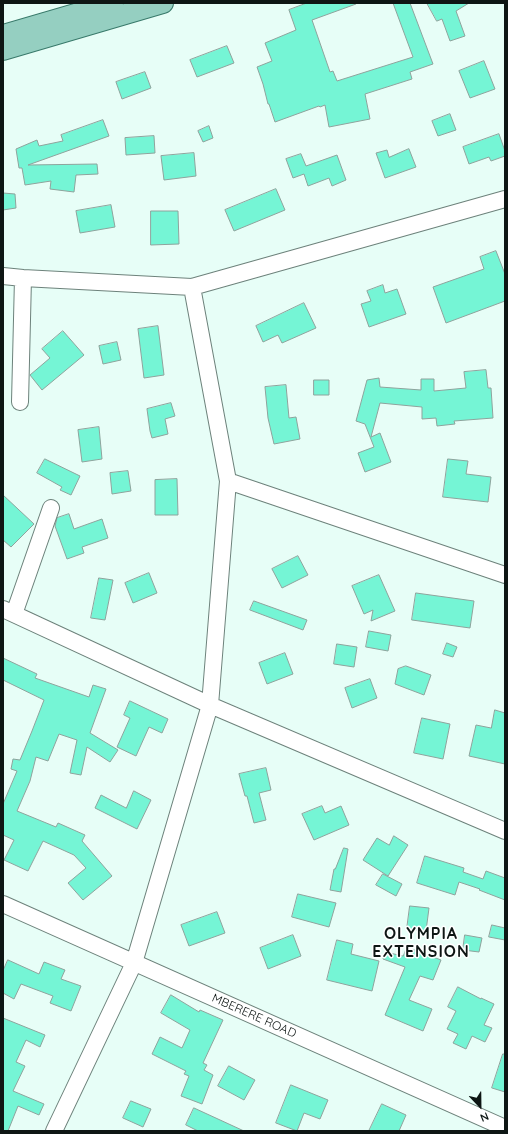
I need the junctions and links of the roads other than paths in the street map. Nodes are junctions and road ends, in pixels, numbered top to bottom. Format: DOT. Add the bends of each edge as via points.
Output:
graph roads {
  1 [pos="113,3"];
  2 [pos="163,3"];
  3 [pos="3,35"];
  4 [pos="3,50"];
  5 [pos="505,199"];
  6 [pos="3,276"];
  7 [pos="23,278"];
  8 [pos="192,287"];
  9 [pos="20,402"];
  10 [pos="228,482"];
  11 [pos="51,508"];
  12 [pos="505,575"];
  13 [pos="8,612"];
  14 [pos="210,705"];
  15 [pos="505,831"];
  16 [pos="3,904"];
  17 [pos="134,963"];
  18 [pos="505,1128"];
  19 [pos="54,1131"];
  1 -- 3 [label="main road"];
  2 -- 4 [label="main road"];
  5 -- 8 [label="street"];
  6 -- 7 [label="street"];
  7 -- 8 [label="street"];
  7 -- 9 [label="street"];
  8 -- 10 [label="street"];
  10 -- 12 [label="street"];
  10 -- 14 [label="street"];
  11 -- 13 [label="street"];
  13 -- 14 [label="street"];
  14 -- 15 [label="street"];
  14 -- 17 [label="street"];
  16 -- 17 [label="street, MBERERE ROAD"];
  17 -- 18 [label="street, MBERERE ROAD"];
  17 -- 19 [label="street"];
}
